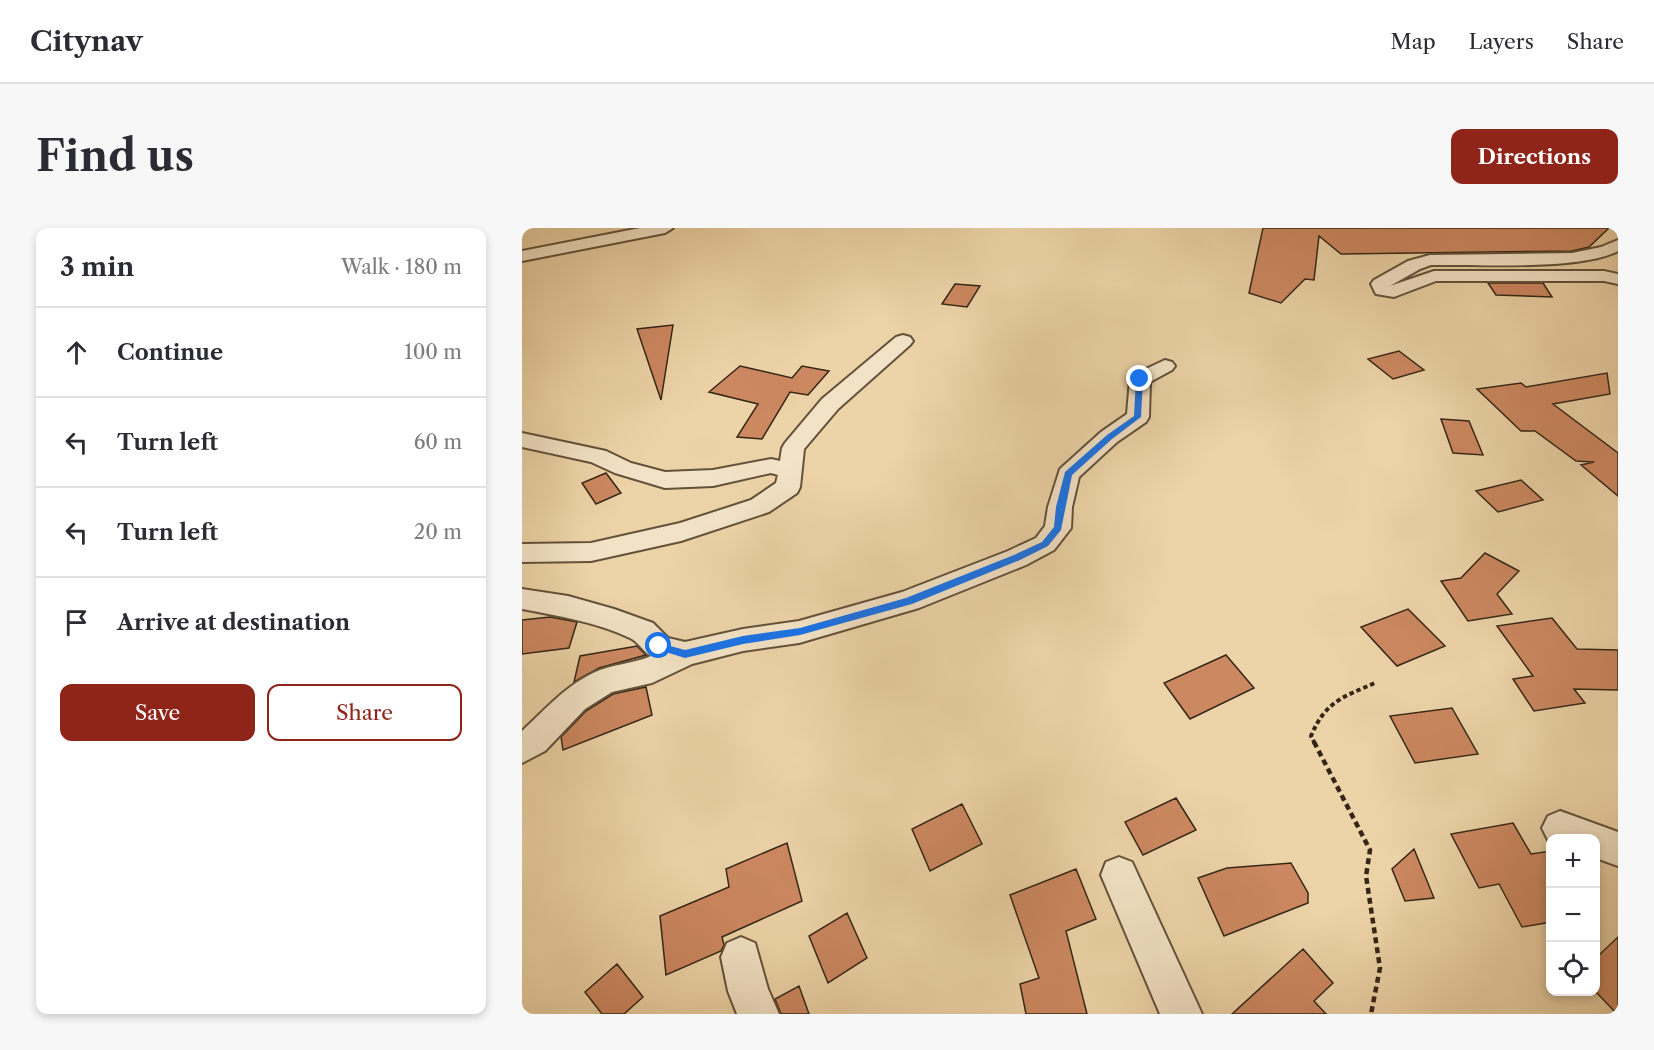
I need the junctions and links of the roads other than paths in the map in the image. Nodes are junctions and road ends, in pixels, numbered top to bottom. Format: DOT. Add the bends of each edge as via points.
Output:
graph roads {
  1 [pos="664,228"];
  2 [pos="1618,245"];
  3 [pos="522,256"];
  4 [pos="1615,289"];
  5 [pos="903,341"];
  6 [pos="1165,366"];
  7 [pos="522,440"];
  8 [pos="791,471"];
  9 [pos="526,553"];
  10 [pos="522,583"];
  11 [pos="522,599"];
  12 [pos="685,654"];
  13 [pos="522,749"];
  14 [pos="1600,842"];
  15 [pos="1618,849"];
  16 [pos="1119,875"];
  17 [pos="741,957"];
  18 [pos="758,1014"];
  19 [pos="1181,1014"];
  1 -- 3 [label="street"];
  2 -- 4 [label="street" via="1572,258 1430,260 1380,284 1382,290 1394,292 1434,276 1604,276"];
  5 -- 8 [label="street" via="830,404 793,448"];
  6 -- 12 [label="street" via="1140,379 1138,417 1068,474 1058,528 1045,544 909,601 800,632"];
  7 -- 8 [label="street" via="598,456 664,480 713,478 771,466"];
  8 -- 9 [label="street" via="788,487 760,506 734,516 591,552"];
  9 -- 10 [label="street"];
  11 -- 12 [label="street" via="604,617 643,631 659,646"];
  12 -- 13 [label="street" via="641,674 605,681 574,700"];
  14 -- 15 [label="street"];
  16 -- 19 [label="street"];
  17 -- 18 [label="street" via="748,991"];
}
